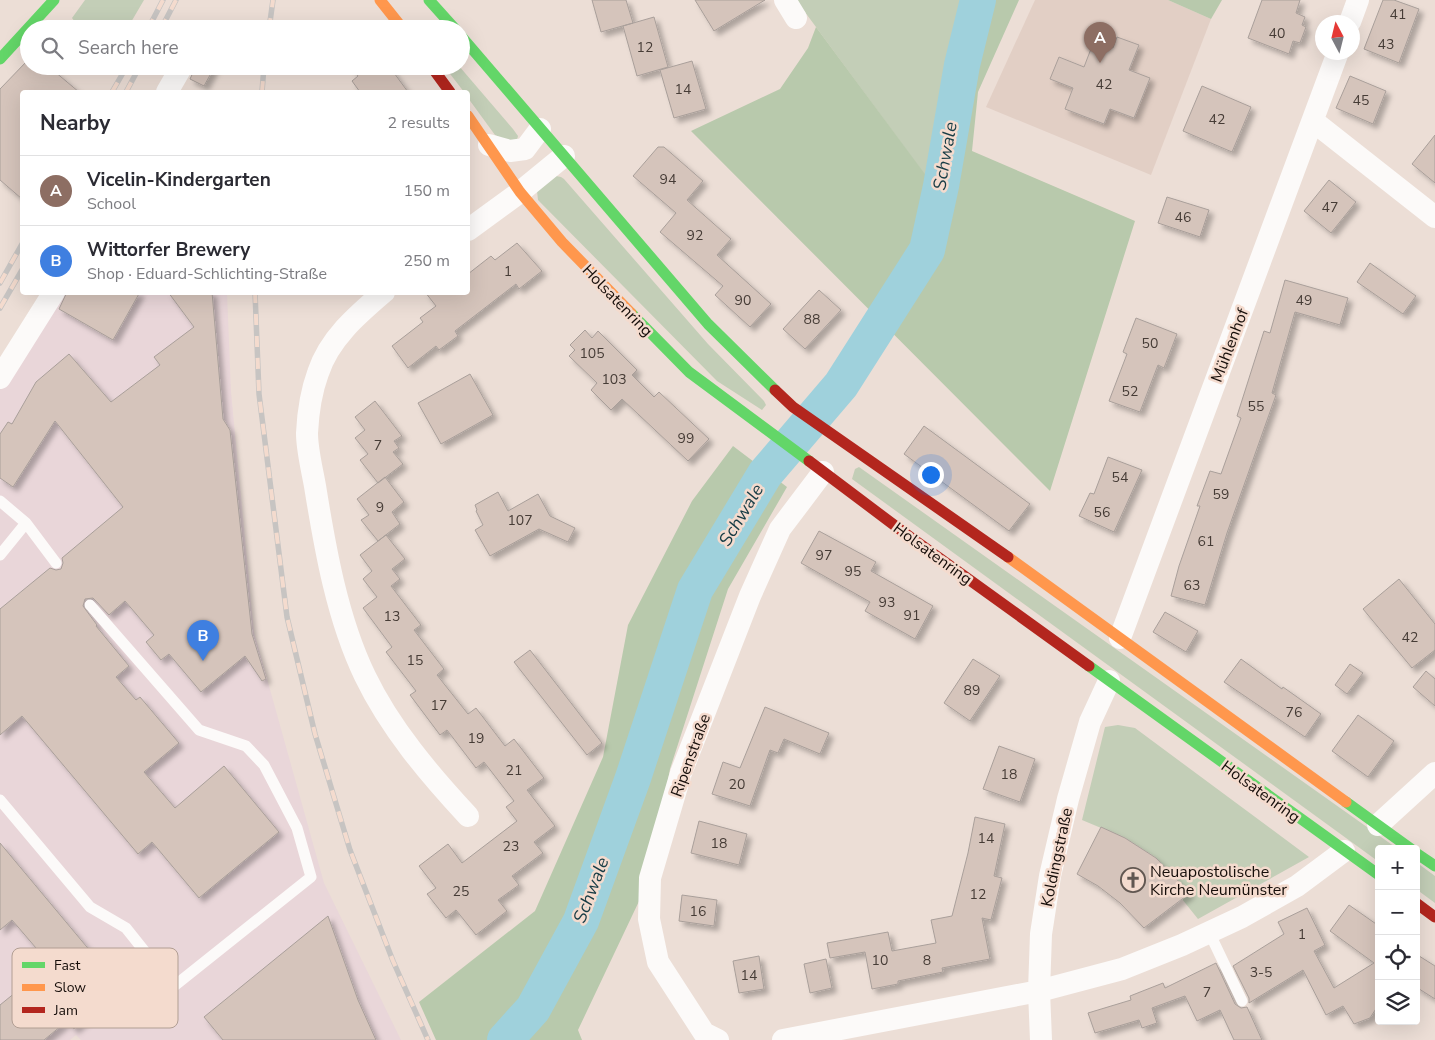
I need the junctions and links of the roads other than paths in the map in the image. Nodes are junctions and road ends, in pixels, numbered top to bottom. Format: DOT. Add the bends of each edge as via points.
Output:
graph roads {
  1 [pos="54,0"];
  2 [pos="380,0"];
  3 [pos="429,0"];
  4 [pos="1358,0"];
  5 [pos="1353,15"];
  6 [pos="36,20"];
  7 [pos="396,20"];
  8 [pos="447,20"];
  9 [pos="20,37"];
  10 [pos="470,47"];
  11 [pos="0,59"];
  12 [pos="1335,60"];
  13 [pos="177,75"];
  14 [pos="437,75"];
  15 [pos="168,90"];
  16 [pos="448,90"];
  17 [pos="470,119"];
  18 [pos="1313,121"];
  19 [pos="540,129"];
  20 [pos="489,145"];
  21 [pos="564,156"];
  22 [pos="520,192"];
  23 [pos="1435,217"];
  24 [pos="470,229"];
  25 [pos="52,295"];
  26 [pos="381,295"];
  27 [pos="0,378"];
  28 [pos="816,467"];
  29 [pos="0,501"];
  30 [pos="26,523"];
  31 [pos="0,555"];
  32 [pos="56,563"];
  33 [pos="90,605"];
  34 [pos="1120,638"];
  35 [pos="1109,681"];
  36 [pos="1435,773"];
  37 [pos="0,800"];
  38 [pos="468,816"];
  39 [pos="1378,825"];
  40 [pos="1406,845"];
  41 [pos="1344,851"];
  42 [pos="1420,856"];
  43 [pos="1435,866"];
  44 [pos="1375,872"];
  45 [pos="1420,906"];
  46 [pos="1435,917"];
  47 [pos="1209,932"];
  48 [pos="142,948"];
  49 [pos="178,983"];
  50 [pos="1039,991"];
  51 [pos="1242,1001"];
  52 [pos="718,1040"];
  53 [pos="784,1040"];
  54 [pos="1041,1040"];
  1 -- 6 [label="main road"];
  2 -- 7 [label="main road"];
  3 -- 8 [label="main road"];
  4 -- 5 [label="street"];
  9 -- 11 [label="main road"];
  10 -- 19 [label="main road"];
  12 -- 18 [label="street, Mühlenhof"];
  13 -- 15 [label="street"];
  14 -- 16 [label="main road"];
  17 -- 20 [label="main road, Holsatenring"];
  18 -- 23 [label="street"];
  18 -- 34 [label="street, Mühlenhof"];
  19 -- 20 [label="street" via="525,149 510,151"];
  19 -- 21 [label="main road"];
  20 -- 22 [label="main road, Holsatenring"];
  21 -- 22 [label="street"];
  21 -- 34 [label="main road" via="708,324 793,407"];
  22 -- 24 [label="street"];
  22 -- 28 [label="main road, Holsatenring" via="569,249 690,372"];
  25 -- 27 [label="street"];
  26 -- 38 [label="street" via="350,322 330,346 318,372 310,402 307,435 322,530 350,642 365,676 409,746"];
  28 -- 35 [label="main road, Holsatenring"];
  28 -- 52 [label="street, Ripenstraße" via="780,529 750,596 681,773 650,878 649,919 658,962 704,1033"];
  29 -- 30 [label="lane"];
  30 -- 31 [label="lane"];
  30 -- 32 [label="lane"];
  33 -- 49 [label="lane" via="199,730 246,746 264,765 297,828 311,877"];
  34 -- 39 [label="main road"];
  35 -- 41 [label="main road, Holsatenring"];
  35 -- 50 [label="street, Koldingstraße" via="1090,722 1063,818 1041,934"];
  36 -- 39 [label="street"];
  37 -- 48 [label="lane" via="90,907 126,928"];
  39 -- 40 [label="main road"];
  41 -- 44 [label="main road, Holsatenring"];
  41 -- 47 [label="street" via="1297,886"];
  42 -- 43 [label="main road"];
  45 -- 46 [label="main road"];
  47 -- 50 [label="street" via="1122,969"];
  47 -- 51 [label="lane"];
  50 -- 53 [label="street"];
  50 -- 54 [label="street, Koldingstraße"];
}
